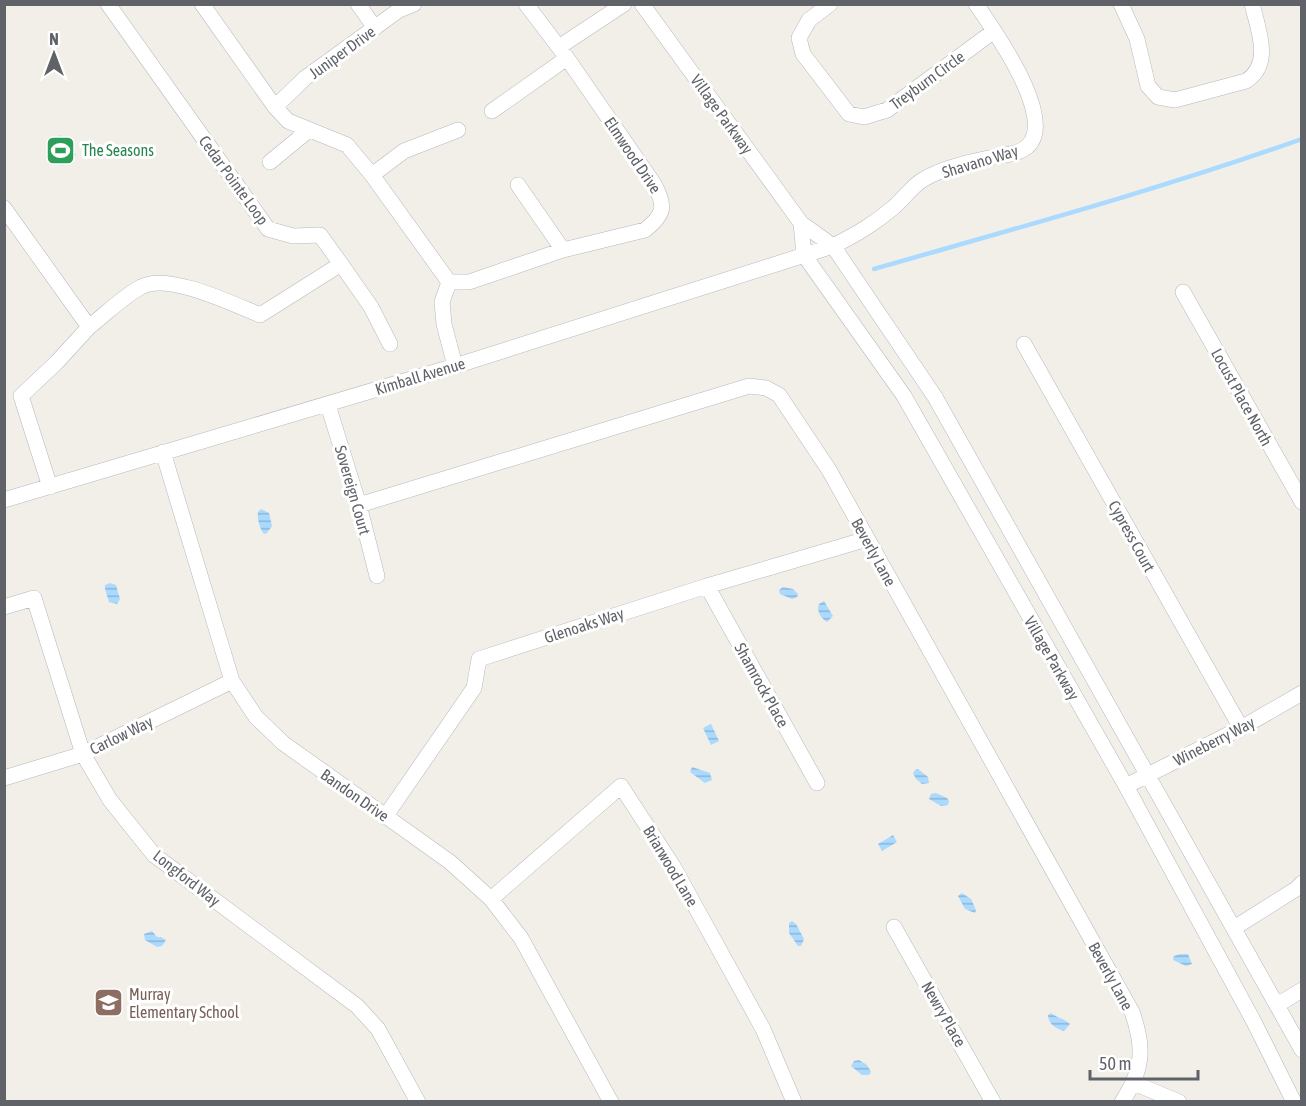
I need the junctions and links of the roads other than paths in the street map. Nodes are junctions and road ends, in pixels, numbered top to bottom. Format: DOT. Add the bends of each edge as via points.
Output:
graph roads {
  1 [pos="108,4"];
  2 [pos="202,4"];
  3 [pos="358,4"];
  4 [pos="414,4"];
  5 [pos="526,4"];
  6 [pos="624,4"];
  7 [pos="642,4"];
  8 [pos="830,4"];
  9 [pos="976,4"];
  10 [pos="1121,4"];
  11 [pos="1252,4"];
  12 [pos="375,28"];
  13 [pos="994,31"];
  14 [pos="563,53"];
  15 [pos="275,107"];
  16 [pos="492,111"];
  17 [pos="309,130"];
  18 [pos="458,130"];
  19 [pos="270,162"];
  20 [pos="372,175"];
  21 [pos="518,185"];
  22 [pos="4,208"];
  23 [pos="801,223"];
  24 [pos="833,246"];
  25 [pos="563,250"];
  26 [pos="804,255"];
  27 [pos="341,264"];
  28 [pos="449,282"];
  29 [pos="1183,292"];
  30 [pos="89,327"];
  31 [pos="390,344"];
  32 [pos="1024,344"];
  33 [pos="455,366"];
  34 [pos="328,405"];
  35 [pos="163,452"];
  36 [pos="50,487"];
  37 [pos="4,500"];
  38 [pos="1302,502"];
  39 [pos="359,505"];
  40 [pos="867,539"];
  41 [pos="377,576"];
  42 [pos="707,586"];
  43 [pos="4,607"];
  44 [pos="232,681"];
  45 [pos="1302,693"];
  46 [pos="1240,728"];
  47 [pos="82,753"];
  48 [pos="1148,775"];
  49 [pos="4,778"];
  50 [pos="817,783"];
  51 [pos="1126,786"];
  52 [pos="385,817"];
  53 [pos="1302,883"];
  54 [pos="491,899"];
  55 [pos="894,927"];
  56 [pos="1234,927"];
  57 [pos="1302,990"];
  58 [pos="1277,1005"];
  59 [pos="1302,1050"];
  60 [pos="1134,1083"];
  61 [pos="418,1101"];
  62 [pos="611,1101"];
  63 [pos="794,1101"];
  64 [pos="993,1101"];
  65 [pos="1122,1101"];
  66 [pos="1179,1101"];
  67 [pos="1294,1101"];
  1 -- 27 [label="street, Cedar Pointe Loop" via="268,229 293,236 320,235"];
  2 -- 15 [label="street"];
  3 -- 12 [label="street"];
  4 -- 12 [label="street, Juniper Drive"];
  5 -- 14 [label="street, Elmwood Drive"];
  6 -- 14 [label="street"];
  7 -- 23 [label="street, Village Parkway"];
  8 -- 13 [label="street, Treyburn Circle" via="809,20 799,38 803,54 849,114 864,117 887,110"];
  9 -- 13 [label="street, Shavano Way"];
  10 -- 11 [label="street" via="1137,39 1148,86 1162,99 1175,100 1254,76 1259,69 1262,44"];
  12 -- 15 [label="street, Juniper Drive" via="305,78"];
  13 -- 24 [label="street, Shavano Way" via="1034,110 1037,129 1032,141 1021,151 961,164 923,179 862,232"];
  14 -- 16 [label="street"];
  14 -- 25 [label="street, Elmwood Drive" via="654,184 662,198 662,210 645,230"];
  15 -- 17 [label="street" via="288,121"];
  17 -- 19 [label="street"];
  17 -- 20 [label="street" via="347,145"];
  18 -- 20 [label="street" via="404,151"];
  20 -- 28 [label="street"];
  21 -- 25 [label="street"];
  22 -- 30 [label="street"];
  23 -- 24 [label="street, Village Parkway"];
  23 -- 26 [label="street, Village Parkway"];
  24 -- 26 [label="street, Kimball Avenue"];
  24 -- 48 [label="street, Village Parkway" via="935,397"];
  25 -- 28 [label="street, Elmwood Drive" via="469,282"];
  26 -- 33 [label="street, Kimball Avenue"];
  26 -- 51 [label="street, Village Parkway" via="904,396"];
  27 -- 30 [label="street" via="260,315 188,287 163,283 142,286"];
  27 -- 31 [label="street, Cedar Pointe Loop" via="371,307"];
  28 -- 33 [label="street" via="442,302"];
  29 -- 38 [label="street, Locust Place North"];
  30 -- 36 [label="street" via="21,396"];
  32 -- 46 [label="street, Cypress Court"];
  33 -- 34 [label="street, Kimball Avenue"];
  34 -- 35 [label="street, Kimball Avenue"];
  34 -- 39 [label="street, Sovereign Court"];
  35 -- 36 [label="street, Kimball Avenue"];
  35 -- 44 [label="street, Bandon Drive"];
  36 -- 37 [label="street, Kimball Avenue"];
  39 -- 40 [label="street, Beverly Lane" via="749,386 779,395 829,470"];
  39 -- 41 [label="street, Sovereign Court"];
  40 -- 42 [label="street, Glenoaks Way"];
  40 -- 60 [label="street, Beverly Lane" via="1132,1012 1140,1034"];
  42 -- 50 [label="street, Shamrock Place"];
  42 -- 52 [label="street, Glenoaks Way" via="479,659 474,688"];
  43 -- 47 [label="street, Longford Way" via="34,598"];
  44 -- 47 [label="street, Carlow Way"];
  44 -- 52 [label="street, Bandon Drive" via="256,717 283,743"];
  45 -- 46 [label="street, Wineberry Way"];
  46 -- 48 [label="street, Wineberry Way"];
  47 -- 49 [label="street, Carlow Way"];
  47 -- 61 [label="street, Longford Way" via="110,800 154,855 357,1006 378,1029"];
  48 -- 51 [label="street, Wineberry Way"];
  48 -- 56 [label="street, Village Parkway"];
  51 -- 67 [label="street, Village Parkway"];
  52 -- 54 [label="street, Bandon Drive" via="450,862"];
  53 -- 56 [label="street"];
  54 -- 62 [label="street, Bandon Drive" via="521,938"];
  54 -- 63 [label="street, Briarwood Lane" via="621,786 673,866 758,1019"];
  55 -- 64 [label="street, Newry Place"];
  56 -- 58 [label="street, Village Parkway"];
  57 -- 58 [label="street"];
  58 -- 59 [label="street, Village Parkway"];
  60 -- 65 [label="street, Beverly Lane"];
  60 -- 66 [label="street"];
}
